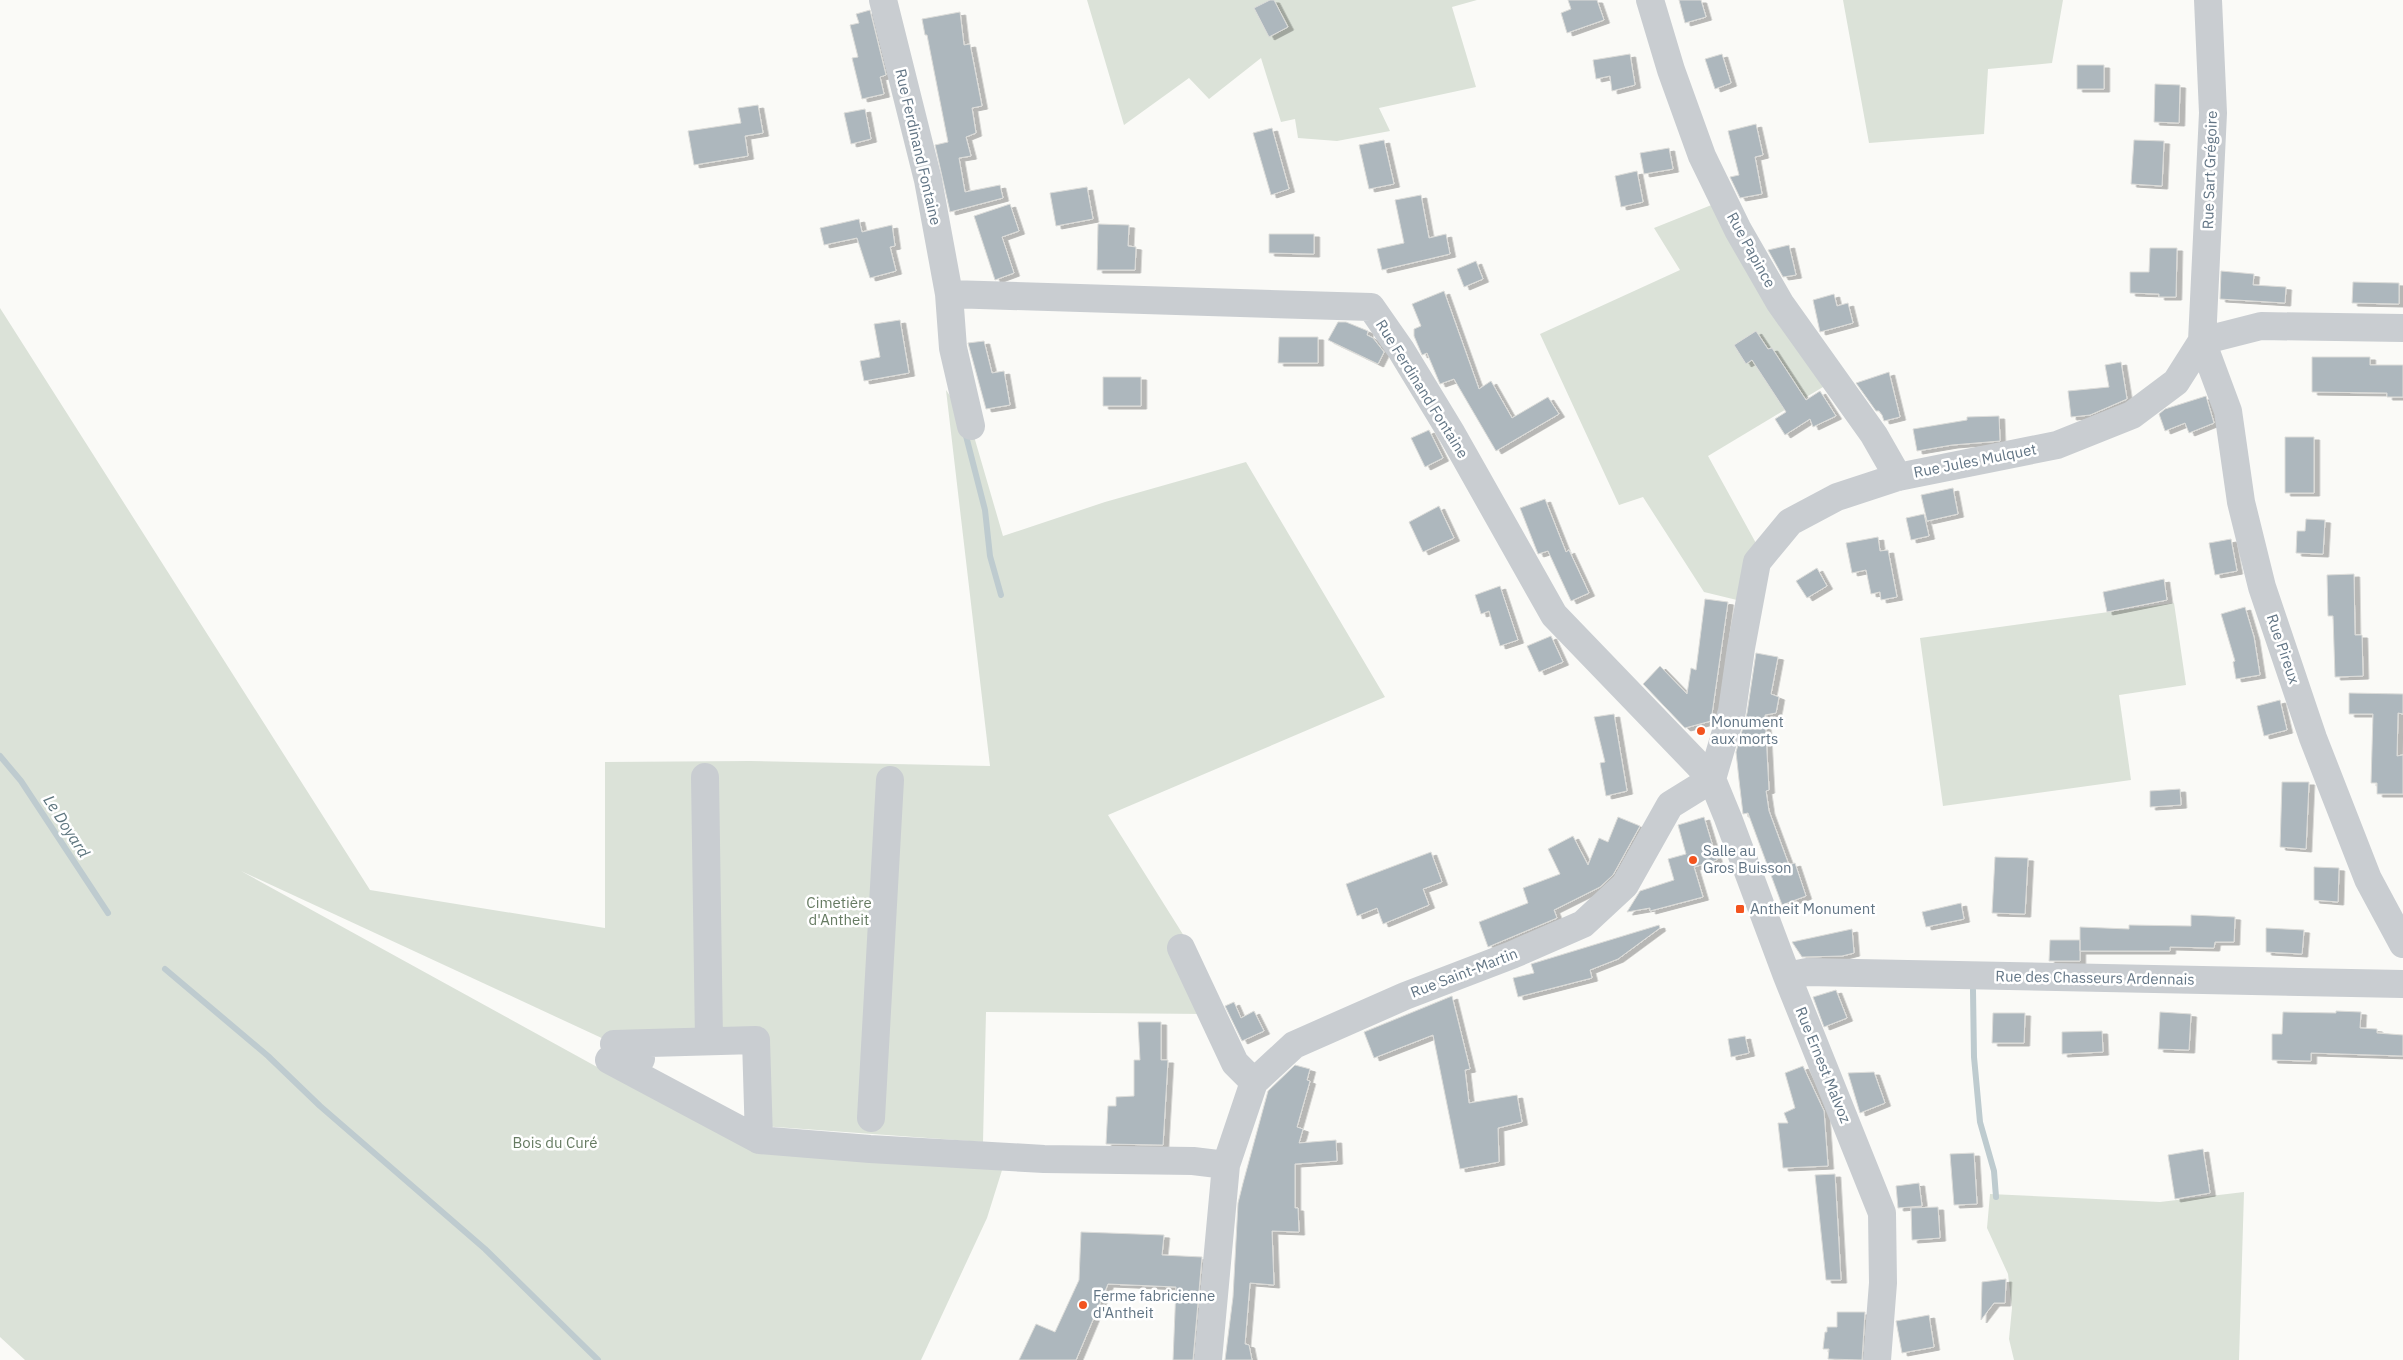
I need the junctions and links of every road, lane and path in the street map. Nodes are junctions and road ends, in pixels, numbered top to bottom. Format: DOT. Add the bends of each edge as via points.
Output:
graph roads {
  1 [pos="883,0"];
  2 [pos="1650,0"];
  3 [pos="2208,0"];
  4 [pos="950,294"];
  5 [pos="2403,328"];
  6 [pos="2202,341"];
  7 [pos="971,426"];
  8 [pos="1898,477"];
  9 [pos="705,777"];
  10 [pos="1712,779"];
  11 [pos="890,780"];
  12 [pos="2403,944"];
  13 [pos="1181,948"];
  14 [pos="1787,976"];
  15 [pos="2403,984"];
  16 [pos="709,1040"];
  17 [pos="609,1060"];
  18 [pos="1254,1082"];
  19 [pos="682,1100"];
  20 [pos="872,1118"];
  21 [pos="759,1140"];
  22 [pos="1226,1165"];
  23 [pos="1208,1360"];
  24 [pos="1877,1360"];
  1 -- 4 [label="street, Rue Ferdinand Fontaine" via="928,180"];
  2 -- 8 [label="street, Rue Papince" via="1702,156 1738,230 1780,303 1874,435"];
  3 -- 6 [label="street, Rue Sart Grégoire" via="2212,113"];
  4 -- 7 [label="street, Rue Ferdinand Fontaine" via="953,348"];
  4 -- 10 [label="street, Rue Ferdinand Fontaine" via="1371,306 1452,434 1554,615"];
  5 -- 6 [label="street" via="2262,326"];
  6 -- 8 [label="street, Rue Jules Mulquet" via="2176,382 2132,415 2057,445"];
  6 -- 12 [label="street, Rue Pireux" via="2228,411 2241,502 2262,587 2313,738 2368,879"];
  8 -- 10 [label="street, Rue Jules Mulquet" via="1837,497 1790,522 1757,562 1732,711"];
  9 -- 16 [label="street"];
  10 -- 14 [label="street, Rue Ernest Malvoz"];
  10 -- 18 [label="street, Rue Saint-Martin" via="1670,805 1625,885 1583,924 1294,1045"];
  11 -- 20 [label="street"];
  13 -- 18 [label="street" via="1235,1062"];
  14 -- 15 [label="street, Rue des Chasseurs Ardennais" via="1807,972"];
  14 -- 24 [label="street, Rue Ernest Malvoz" via="1882,1213 1883,1283"];
  16 -- 19 [label="street" via="614,1044 690,1086"];
  16 -- 21 [label="street" via="756,1040"];
  17 -- 19 [label="street"];
  18 -- 22 [label="street, Rue Saint-Martin"];
  19 -- 21 [label="street"];
  21 -- 22 [label="street" via="870,1149"];
  22 -- 23 [label="street, Rue Saint-Martin"];
}
